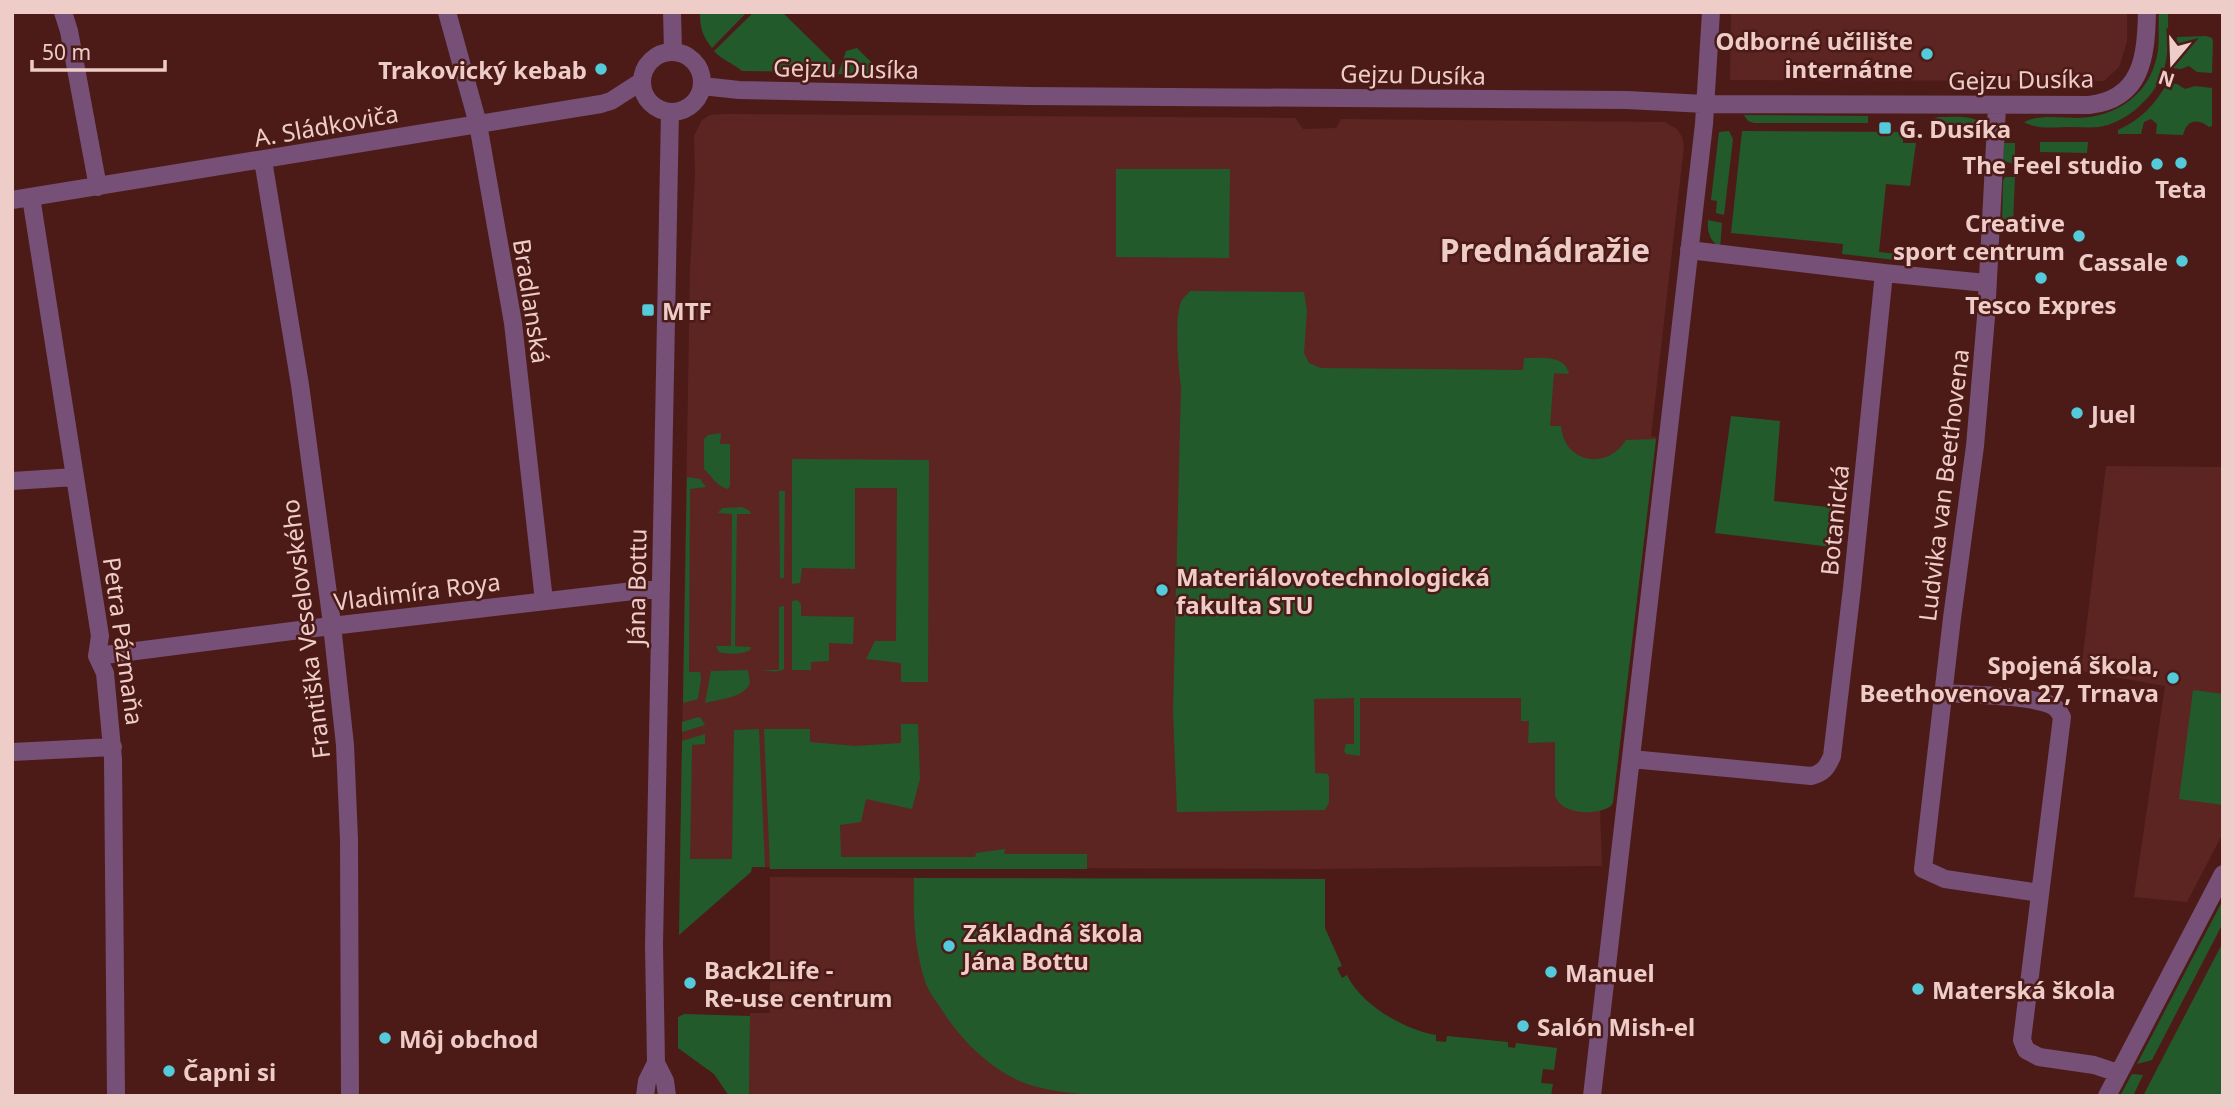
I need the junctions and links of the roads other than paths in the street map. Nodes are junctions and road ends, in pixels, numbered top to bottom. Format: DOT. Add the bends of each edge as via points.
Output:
graph roads {
  1 [pos="63,12"];
  2 [pos="447,12"];
  3 [pos="672,12"];
  4 [pos="1711,12"];
  5 [pos="2147,12"];
  6 [pos="673,51"];
  7 [pos="642,82"];
  8 [pos="702,86"];
  9 [pos="1705,104"];
  10 [pos="1997,106"];
  11 [pos="670,112"];
  12 [pos="478,124"];
  13 [pos="262,160"];
  14 [pos="98,187"];
  15 [pos="31,197"];
  16 [pos="12,200"];
  17 [pos="1689,250"];
  18 [pos="1884,273"];
  19 [pos="1986,282"];
  20 [pos="75,477"];
  21 [pos="12,481"];
  22 [pos="661,590"];
  23 [pos="544,601"];
  24 [pos="332,625"];
  25 [pos="96,656"];
  26 [pos="1944,693"];
  27 [pos="113,747"];
  28 [pos="12,752"];
  29 [pos="1631,760"];
  30 [pos="2223,874"];
  31 [pos="2040,893"];
  32 [pos="656,1063"];
  33 [pos="2118,1073"];
  34 [pos="116,1096"];
  35 [pos="350,1096"];
  36 [pos="645,1096"];
  37 [pos="667,1096"];
  38 [pos="1592,1096"];
  39 [pos="2107,1096"];
  1 -- 14 [label="street"];
  2 -- 12 [label="street, Bradlanská"];
  3 -- 6 [label="street"];
  4 -- 9 [label="street"];
  5 -- 10 [label="street, Gejzu Dusíka" via="2146,49 2138,73 2121,94 2089,105"];
  6 -- 7 [label="street" via="649,62"];
  6 -- 8 [label="street" via="696,64"];
  7 -- 11 [label="street" via="651,103"];
  7 -- 12 [label="street, A. Sládkoviča" via="601,104"];
  8 -- 9 [label="street, Gejzu Dusíka" via="1029,96"];
  8 -- 11 [label="street" via="692,104"];
  9 -- 10 [label="street, Gejzu Dusíka"];
  9 -- 17 [label="street"];
  10 -- 19 [label="street, Ludvika van Beethovena"];
  11 -- 22 [label="street, Jána Bottu"];
  12 -- 13 [label="street, A. Sládkoviča"];
  12 -- 23 [label="street, Bradlanská" via="513,323"];
  13 -- 14 [label="street, A. Sládkoviča"];
  13 -- 24 [label="street, Františka Veselovského" via="300,385"];
  14 -- 15 [label="street, A. Sládkoviča"];
  15 -- 16 [label="street, A. Sládkoviča"];
  15 -- 20 [label="street, Petra Pázmaňa"];
  17 -- 18 [label="street"];
  17 -- 29 [label="street"];
  18 -- 19 [label="street"];
  18 -- 29 [label="street, Botanická" via="1852,588 1828,767 1811,776"];
  19 -- 26 [label="street, Ludvika van Beethovena" via="1975,446"];
  20 -- 21 [label="street"];
  20 -- 25 [label="street, Petra Pázmaňa" via="100,636"];
  22 -- 23 [label="street, Vladimíra Roya"];
  22 -- 32 [label="street, Jána Bottu"];
  23 -- 24 [label="street, Vladimíra Roya"];
  24 -- 25 [label="street, Vladimíra Roya"];
  24 -- 35 [label="street, Františka Veselovského" via="346,759"];
  25 -- 27 [label="street, Petra Pázmaňa" via="105,673"];
  26 -- 31 [label="street, Ludvika van Beethovena" via="1923,869 1945,879"];
  26 -- 31 [label="street" via="2019,698 2054,706 2062,717"];
  27 -- 28 [label="street"];
  27 -- 34 [label="street, Petra Pázmaňa"];
  29 -- 38 [label="street"];
  30 -- 33 [label="street"];
  31 -- 33 [label="street" via="2023,1044 2039,1057"];
  32 -- 36 [label="street, Jána Bottu"];
  32 -- 37 [label="street, Jána Bottu"];
  33 -- 39 [label="street"];
}
